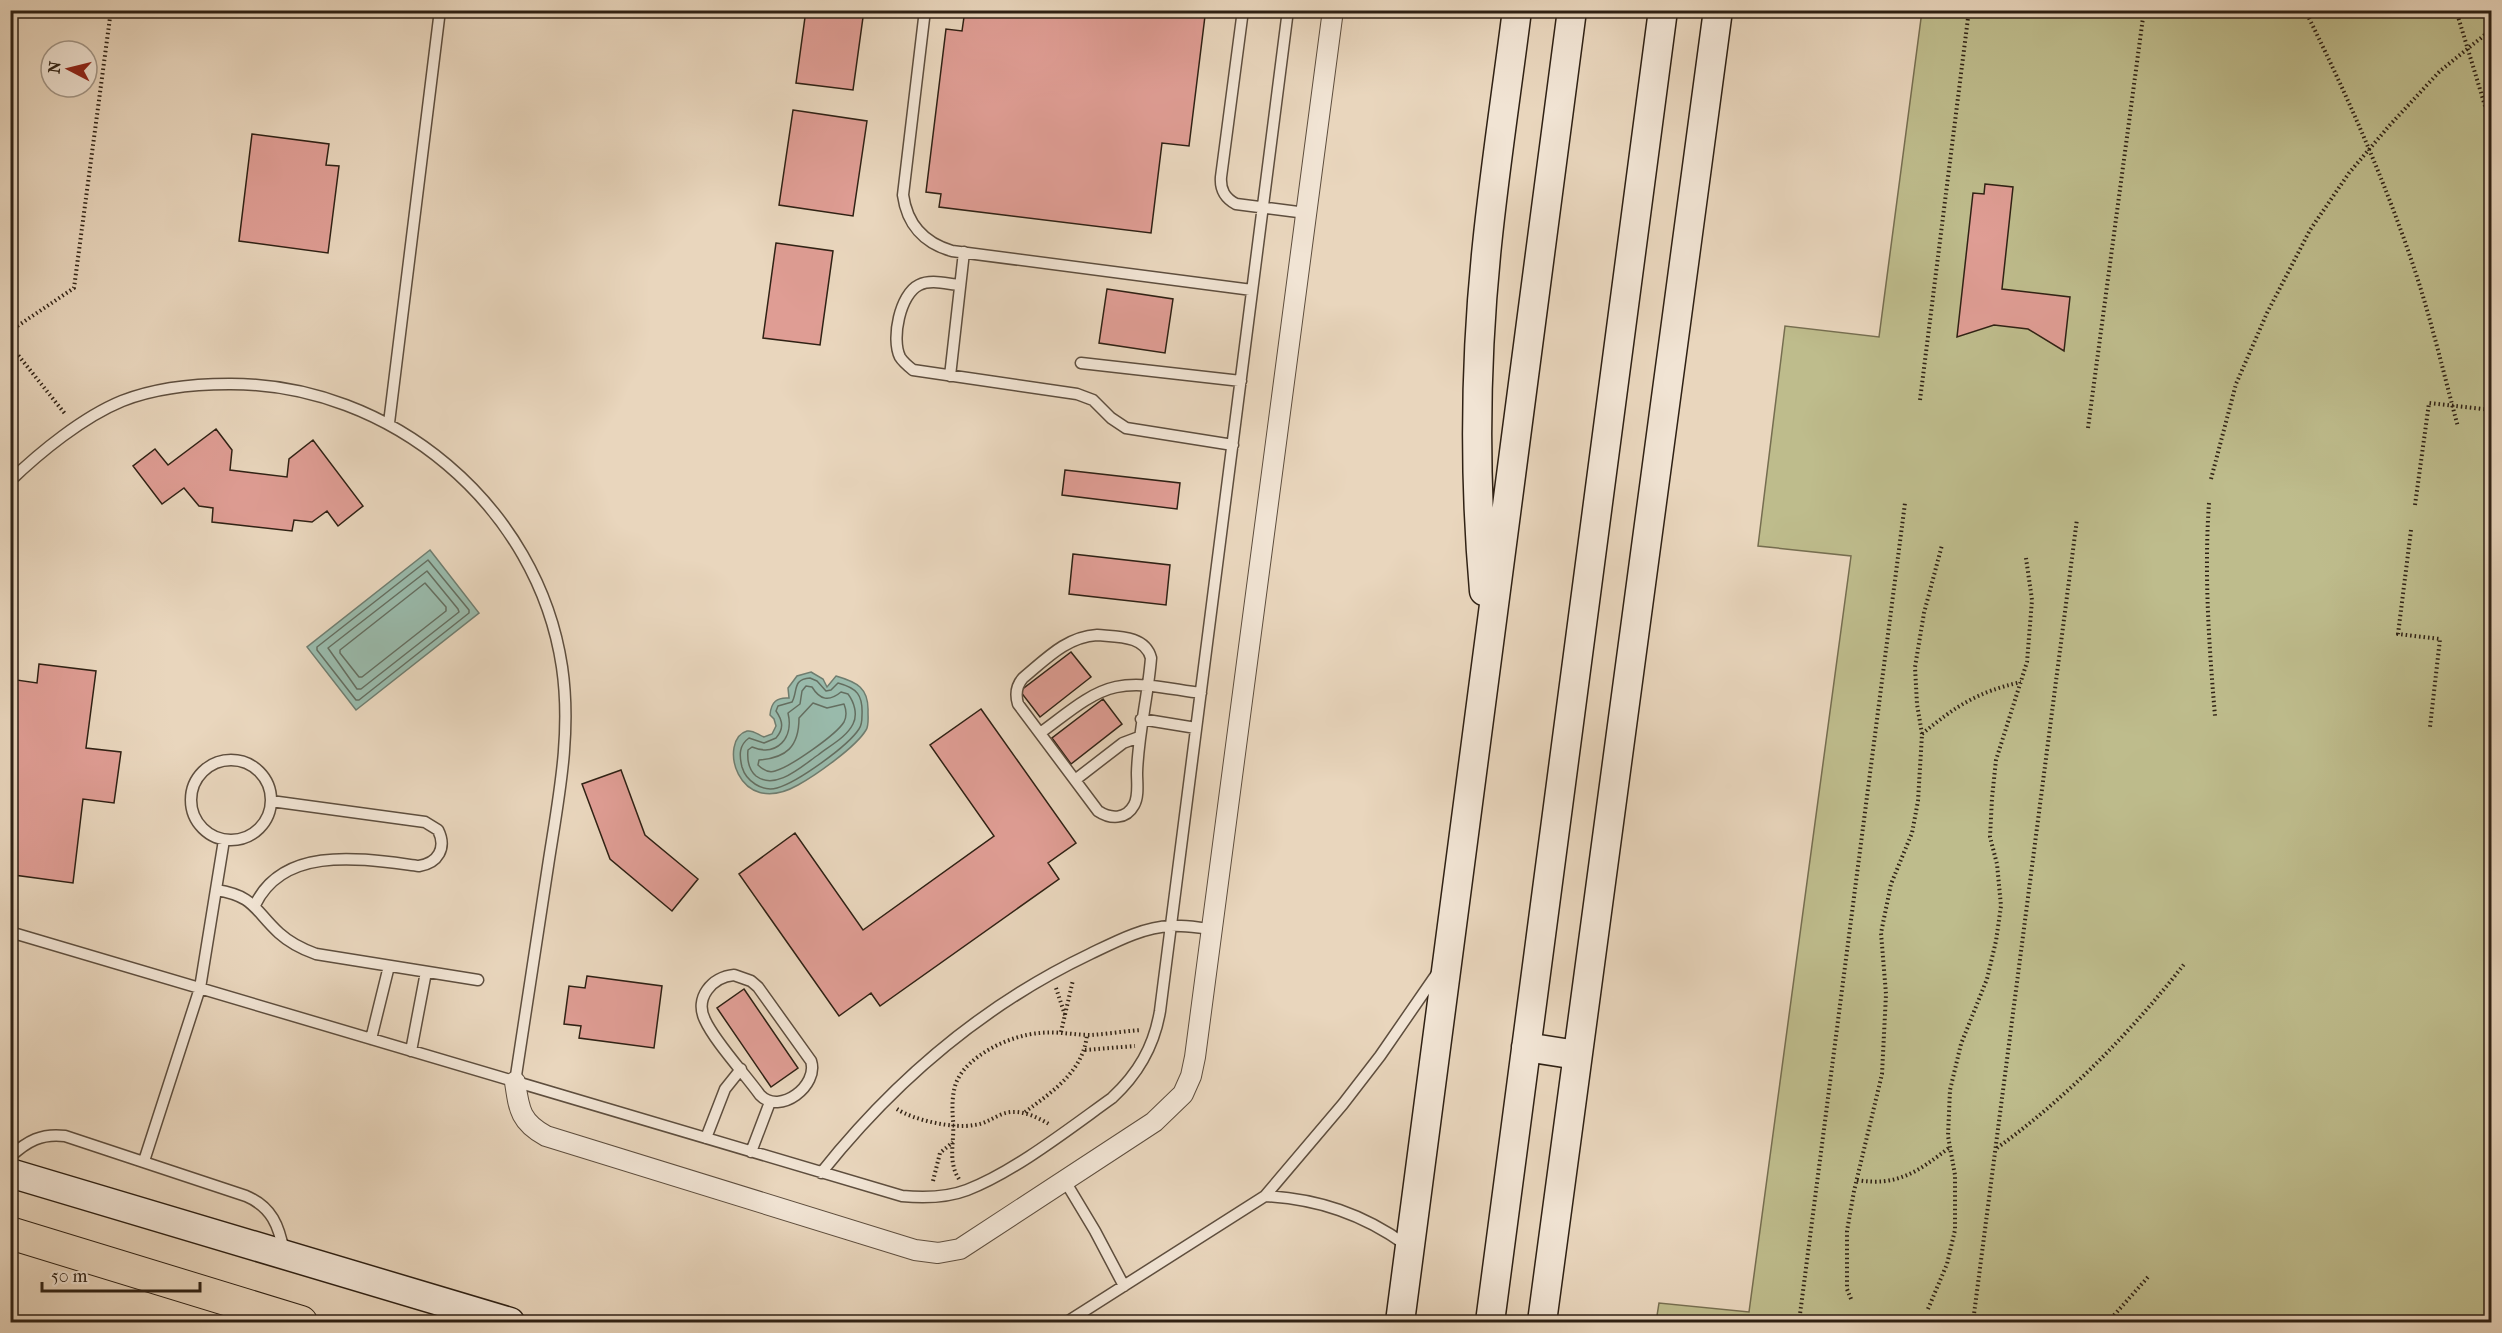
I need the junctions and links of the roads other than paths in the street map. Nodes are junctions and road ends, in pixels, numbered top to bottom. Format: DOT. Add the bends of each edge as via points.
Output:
graph roads {
  1 [pos="440,10"];
  2 [pos="925,10"];
  3 [pos="1244,10"];
  4 [pos="1288,10"];
  5 [pos="1332,10"];
  6 [pos="1517,10"];
  7 [pos="1572,10"];
  8 [pos="1663,10"];
  9 [pos="1718,10"];
  10 [pos="1263,208"];
  11 [pos="1306,213"];
  12 [pos="964,252"];
  13 [pos="960,285"];
  14 [pos="1252,290"];
  15 [pos="1081,363"];
  16 [pos="950,376"];
  17 [pos="1241,381"];
  18 [pos="388,423"];
  19 [pos="1233,445"];
  20 [pos="10,481"];
  21 [pos="1489,650"];
  22 [pos="1146,686"];
  23 [pos="1201,693"];
  24 [pos="1141,719"];
  25 [pos="1196,728"];
  26 [pos="1040,733"];
  27 [pos="1139,737"];
  28 [pos="1075,780"];
  29 [pos="271,801"];
  30 [pos="224,840"];
  31 [pos="216,890"];
  32 [pos="255,905"];
  33 [pos="1171,926"];
  34 [pos="1212,928"];
  35 [pos="10,932"];
  36 [pos="1448,956"];
  37 [pos="389,966"];
  38 [pos="426,972"];
  39 [pos="478,980"];
  40 [pos="200,988"];
  41 [pos="371,1039"];
  42 [pos="1526,1047"];
  43 [pos="411,1051"];
  44 [pos="1577,1055"];
  45 [pos="741,1070"];
  46 [pos="515,1082"];
  47 [pos="770,1102"];
  48 [pos="706,1138"];
  49 [pos="751,1152"];
  50 [pos="10,1157"];
  51 [pos="144,1161"];
  52 [pos="10,1173"];
  53 [pos="821,1173"];
  54 [pos="1065,1181"];
  55 [pos="1265,1196"];
  56 [pos="10,1233"];
  57 [pos="1410,1247"];
  58 [pos="285,1256"];
  59 [pos="1124,1286"];
  60 [pos="301,1323"];
  61 [pos="510,1323"];
  62 [pos="1067,1323"];
  63 [pos="1400,1323"];
  64 [pos="1490,1323"];
  65 [pos="1542,1323"];
  1 -- 18 [label="lane"];
  2 -- 12 [label="lane" via="903,183 904,206 922,236 941,248"];
  3 -- 10 [label="lane" via="1220,184 1230,201"];
  4 -- 10 [label="lane"];
  5 -- 11 [label="street"];
  6 -- 21 [label="main road" via="1487,247 1481,327 1478,489"];
  7 -- 21 [label="main road"];
  8 -- 42 [label="main road"];
  9 -- 44 [label="main road"];
  10 -- 11 [label="lane"];
  10 -- 14 [label="lane"];
  11 -- 34 [label="street"];
  12 -- 13 [label="lane"];
  12 -- 14 [label="lane"];
  13 -- 16 [label="lane"];
  13 -- 16 [label="lane" via="926,282 910,291 901,308 897,340 900,357 913,370"];
  14 -- 17 [label="lane"];
  15 -- 17 [label="lane"];
  16 -- 19 [label="lane" via="1077,394 1093,400 1126,428"];
  17 -- 19 [label="lane"];
  18 -- 20 [label="lane" via="332,399 303,392 211,384 171,389 121,402 76,428"];
  18 -- 46 [label="lane" via="463,477 503,524 542,596 562,665 565,757"];
  19 -- 23 [label="lane"];
  21 -- 36 [label="main road"];
  22 -- 23 [label="lane"];
  22 -- 24 [label="lane"];
  22 -- 26 [label="lane" via="1117,687 1098,693"];
  22 -- 26 [label="lane" via="1151,658 1139,641 1097,635 1078,638 1018,683 1018,704"];
  23 -- 25 [label="lane"];
  24 -- 25 [label="lane"];
  24 -- 27 [label="lane"];
  25 -- 33 [label="lane"];
  26 -- 28 [label="lane"];
  27 -- 28 [label="lane" via="1123,743"];
  27 -- 28 [label="lane" via="1137,798 1124,815 1111,818 1098,811"];
  29 -- 30 [label="lane" via="256,832 246,838"];
  29 -- 30 [label="lane" via="265,779 248,764 226,760 205,769 192,788 192,811 203,830"];
  29 -- 32 [label="lane" via="425,822 438,830 442,845 440,854 427,865 350,858 305,865 276,877"];
  30 -- 31 [label="lane"];
  31 -- 32 [label="lane" via="230,892"];
  31 -- 40 [label="lane"];
  32 -- 37 [label="lane" via="279,933 303,949"];
  33 -- 34 [label="lane"];
  33 -- 53 [label="lane" via="1133,935 1052,972 963,1030 884,1100"];
  33 -- 53 [label="lane" via="1152,1044 1124,1087 1112,1098 1016,1163 967,1190 930,1197 888,1193"];
  34 -- 54 [label="street" via="1195,1056 1183,1094 1154,1122"];
  35 -- 40 [label="lane"];
  36 -- 55 [label="lane" via="1362,1080"];
  36 -- 57 [label="main road"];
  37 -- 38 [label="lane"];
  37 -- 41 [label="lane"];
  38 -- 39 [label="lane"];
  38 -- 43 [label="lane"];
  40 -- 41 [label="lane"];
  40 -- 51 [label="lane"];
  41 -- 43 [label="lane"];
  42 -- 44 [label="main road"];
  42 -- 64 [label="main road"];
  43 -- 46 [label="lane"];
  44 -- 65 [label="main road"];
  45 -- 47 [label="lane"];
  45 -- 47 [label="lane" via="708,1027 702,1010 710,985 726,976 743,977 758,987 811,1061 812,1076 807,1083 783,1102"];
  45 -- 48 [label="lane" via="726,1089"];
  46 -- 48 [label="lane"];
  46 -- 54 [label="street" via="524,1119 546,1136 915,1250 938,1253 960,1249"];
  47 -- 49 [label="lane"];
  48 -- 49 [label="lane"];
  49 -- 53 [label="lane"];
  50 -- 51 [label="lane" via="31,1140 53,1135 76,1138"];
  51 -- 58 [label="lane" via="256,1200 277,1223"];
  52 -- 58 [label="main road"];
  54 -- 59 [label="lane"];
  55 -- 57 [label="lane" via="1309,1200 1342,1209"];
  55 -- 59 [label="lane"];
  56 -- 60 [label="main road"];
  57 -- 63 [label="main road"];
  58 -- 61 [label="main road"];
  59 -- 62 [label="lane"];
}
